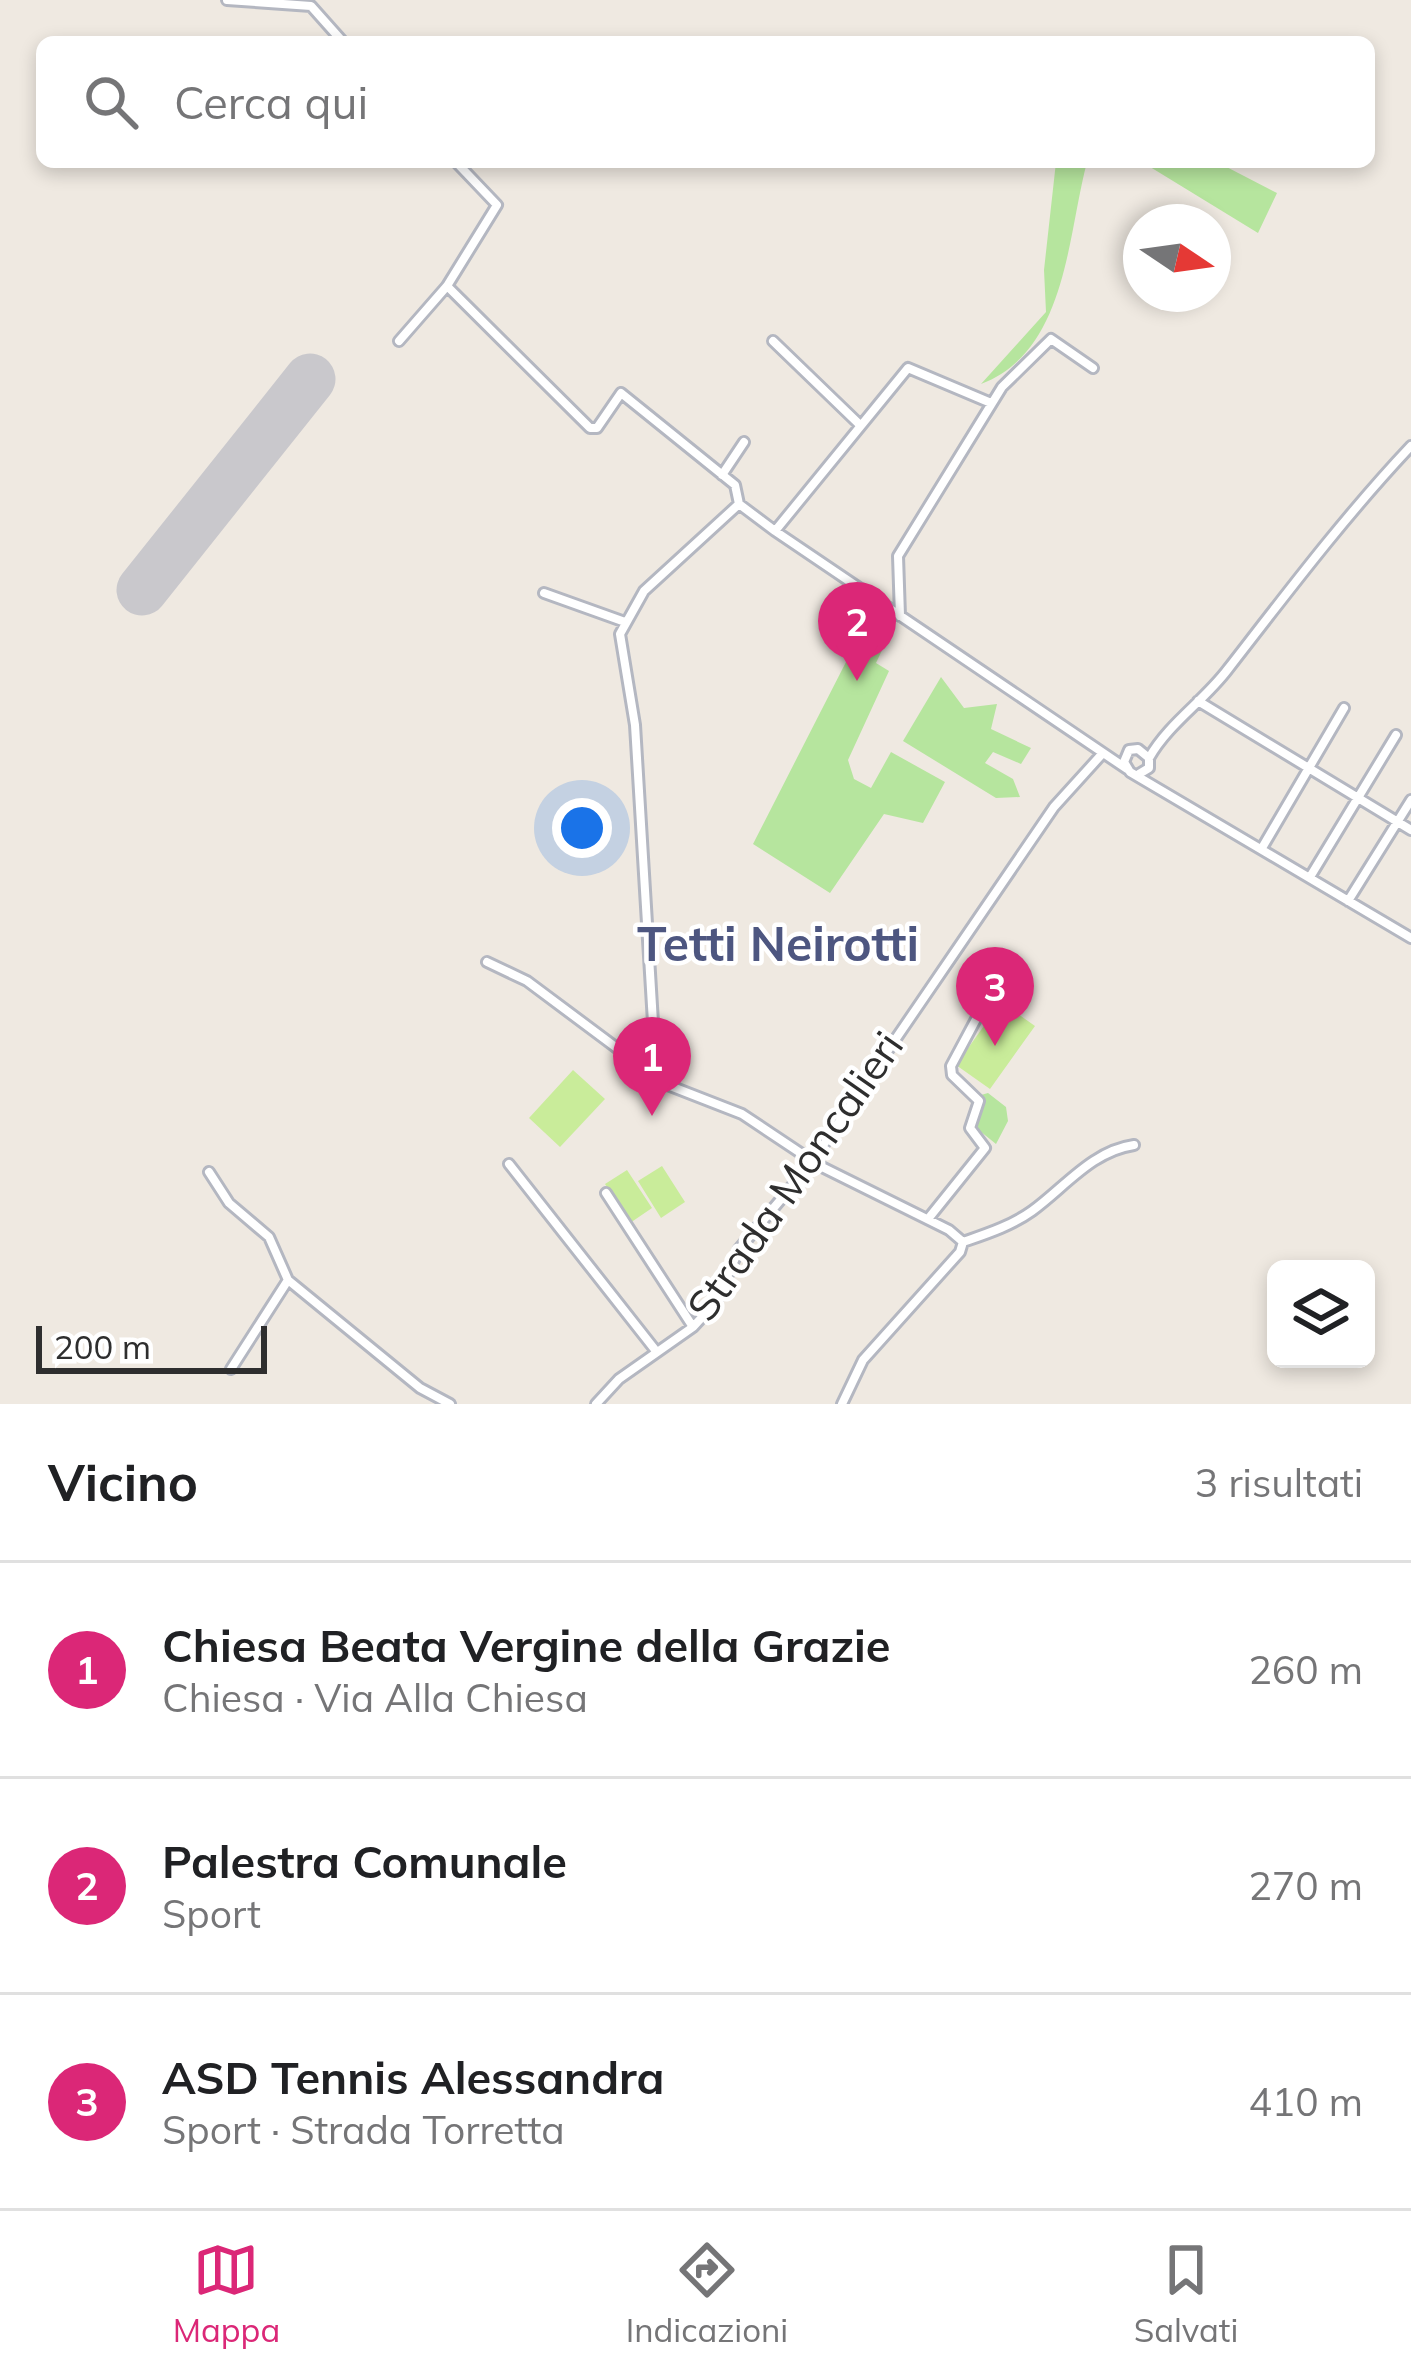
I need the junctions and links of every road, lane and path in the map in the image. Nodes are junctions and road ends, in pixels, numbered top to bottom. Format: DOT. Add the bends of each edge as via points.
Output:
graph roads {
  1 [pos="227,0"];
  2 [pos="338,36"];
  3 [pos="462,168"];
  4 [pos="447,286"];
  5 [pos="399,341"];
  6 [pos="773,341"];
  7 [pos="1093,368"];
  8 [pos="991,403"];
  9 [pos="859,424"];
  10 [pos="743,442"];
  11 [pos="1411,446"];
  12 [pos="722,475"];
  13 [pos="739,504"];
  14 [pos="775,531"];
  15 [pos="544,593"];
  16 [pos="900,616"];
  17 [pos="625,622"];
  18 [pos="1198,701"];
  19 [pos="1344,708"];
  20 [pos="1396,735"];
  21 [pos="1160,738"];
  22 [pos="1133,750"];
  23 [pos="1102,754"];
  24 [pos="1114,761"];
  25 [pos="1150,762"];
  26 [pos="1127,769"];
  27 [pos="1308,769"];
  28 [pos="1088,770"];
  29 [pos="1139,774"];
  30 [pos="1160,787"];
  31 [pos="1357,799"];
  32 [pos="1411,800"];
  33 [pos="1398,821"];
  34 [pos="1411,830"];
  35 [pos="1262,848"];
  36 [pos="1310,877"];
  37 [pos="1348,901"];
  38 [pos="1411,938"];
  39 [pos="487,962"];
  40 [pos="982,1008"];
  41 [pos="656,1072"];
  42 [pos="1134,1145"];
  43 [pos="812,1160"];
  44 [pos="509,1164"];
  45 [pos="209,1172"];
  46 [pos="606,1193"];
  47 [pos="928,1219"];
  48 [pos="963,1242"];
  49 [pos="288,1280"];
  50 [pos="693,1327"];
  51 [pos="656,1351"];
  52 [pos="231,1369"];
  53 [pos="450,1404"];
  54 [pos="596,1404"];
  55 [pos="842,1404"];
  1 -- 2 [label="street" via="311,6"];
  3 -- 4 [label="street" via="497,205"];
  4 -- 5 [label="street"];
  4 -- 12 [label="street" via="590,428 621,393"];
  6 -- 9 [label="street"];
  7 -- 8 [label="street" via="1051,339"];
  8 -- 9 [label="street" via="908,368"];
  8 -- 16 [label="street" via="898,556"];
  9 -- 14 [label="street"];
  10 -- 12 [label="street"];
  11 -- 18 [label="street"];
  12 -- 13 [label="street" via="735,485"];
  13 -- 14 [label="street"];
  13 -- 17 [label="street" via="644,591"];
  14 -- 16 [label="street"];
  15 -- 17 [label="street"];
  16 -- 23 [label="street"];
  17 -- 41 [label="street"];
  18 -- 21 [label="street"];
  18 -- 27 [label="street"];
  19 -- 27 [label="street"];
  20 -- 31 [label="street"];
  21 -- 22 [label="street"];
  21 -- 25 [label="street"];
  22 -- 23 [label="street"];
  22 -- 25 [label="street"];
  22 -- 26 [label="street"];
  23 -- 24 [label="street"];
  23 -- 28 [label="street, Strada Moncalieri"];
  24 -- 26 [label="street"];
  24 -- 28 [label="street"];
  25 -- 29 [label="street"];
  25 -- 30 [label="street"];
  26 -- 29 [label="street"];
  27 -- 31 [label="street"];
  27 -- 35 [label="street"];
  28 -- 43 [label="street, Strada Moncalieri" via="970,925"];
  29 -- 30 [label="street"];
  30 -- 35 [label="street"];
  31 -- 33 [label="street"];
  31 -- 36 [label="street"];
  32 -- 33 [label="street"];
  33 -- 34 [label="street"];
  33 -- 37 [label="street"];
  35 -- 36 [label="street"];
  36 -- 37 [label="street"];
  37 -- 38 [label="street"];
  39 -- 41 [label="street"];
  40 -- 47 [label="street" via="951,1066 979,1101 970,1128 985,1148"];
  41 -- 43 [label="street"];
  42 -- 48 [label="street" via="1096,1159 1029,1214"];
  43 -- 47 [label="street"];
  43 -- 50 [label="street, Strada Moncalieri" via="753,1229 716,1302"];
  44 -- 51 [label="street"];
  45 -- 49 [label="street" via="229,1203 269,1238"];
  46 -- 50 [label="street"];
  47 -- 48 [label="street"];
  48 -- 55 [label="street" via="862,1360"];
  49 -- 52 [label="street"];
  49 -- 53 [label="street"];
  50 -- 51 [label="street, Strada Moncalieri"];
  51 -- 54 [label="street, Strada Moncalieri"];
}
